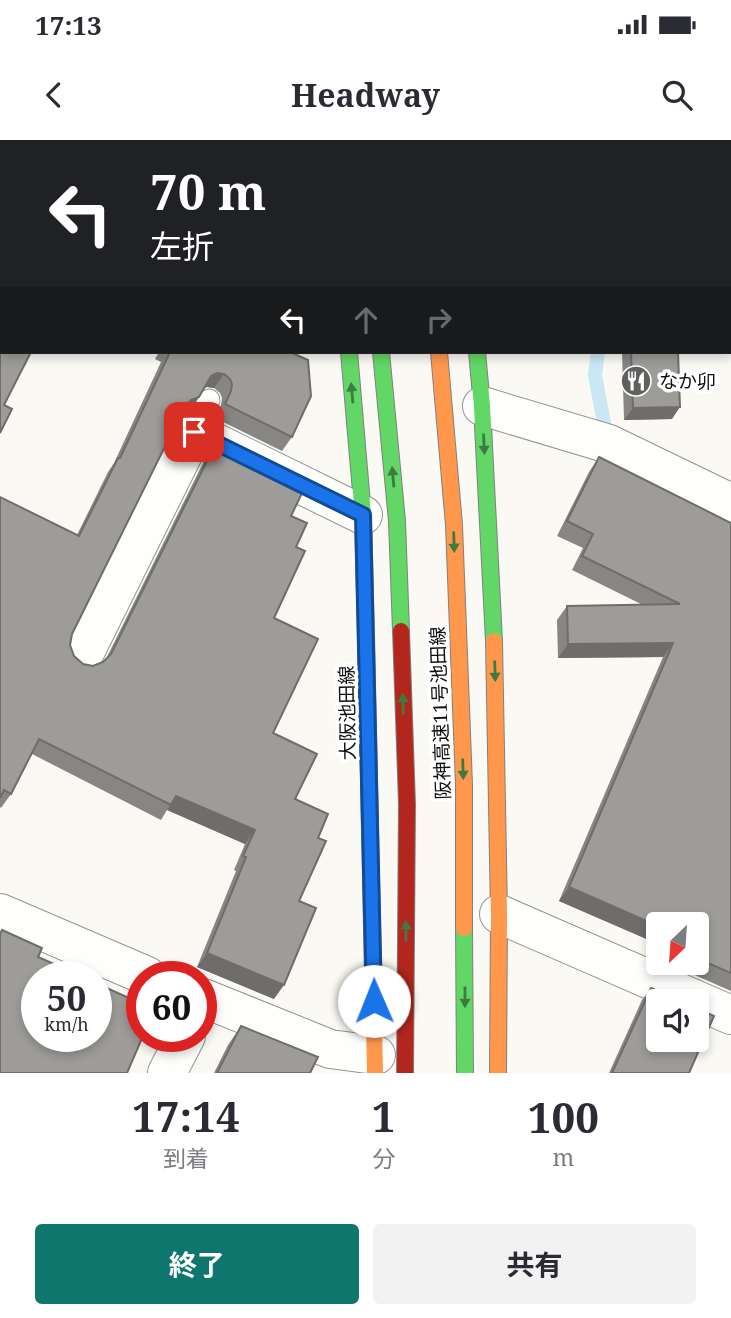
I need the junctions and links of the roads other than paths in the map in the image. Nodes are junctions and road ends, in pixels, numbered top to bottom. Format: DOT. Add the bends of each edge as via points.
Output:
graph roads {
  1 [pos="349,354"];
  2 [pos="381,354"];
  3 [pos="439,354"];
  4 [pos="477,354"];
  5 [pos="482,406"];
  6 [pos="731,503"];
  7 [pos="363,515"];
  8 [pos="82,658"];
  9 [pos="0,913"];
  10 [pos="499,914"];
  11 [pos="126,967"];
  12 [pos="217,1006"];
  13 [pos="731,1016"];
  14 [pos="178,1052"];
  15 [pos="386,1067"];
  16 [pos="167,1073"];
  17 [pos="465,1073"];
  18 [pos="498,1073"];
  7 -- 1 [label="main road, 大阪池田線, one-way"];
  15 -- 2 [label="main road, one-way" via="407,804 397,521"];
  3 -- 17 [label="main road, 阪神高速11号池田線, one-way" via="454,525 464,785"];
  4 -- 5 [label="main road"];
  5 -- 6 [label="street" via="609,444"];
  5 -- 10 [label="main road, one-way" via="496,675"];
  7 -- 8 [label="street" via="202,416"];
  7 -- 15 [label="main road, 大阪池田線"];
  9 -- 11 [label="street"];
  10 -- 13 [label="street"];
  10 -- 18 [label="main road"];
  12 -- 15 [label="street"];
  14 -- 16 [label="street"];
}
